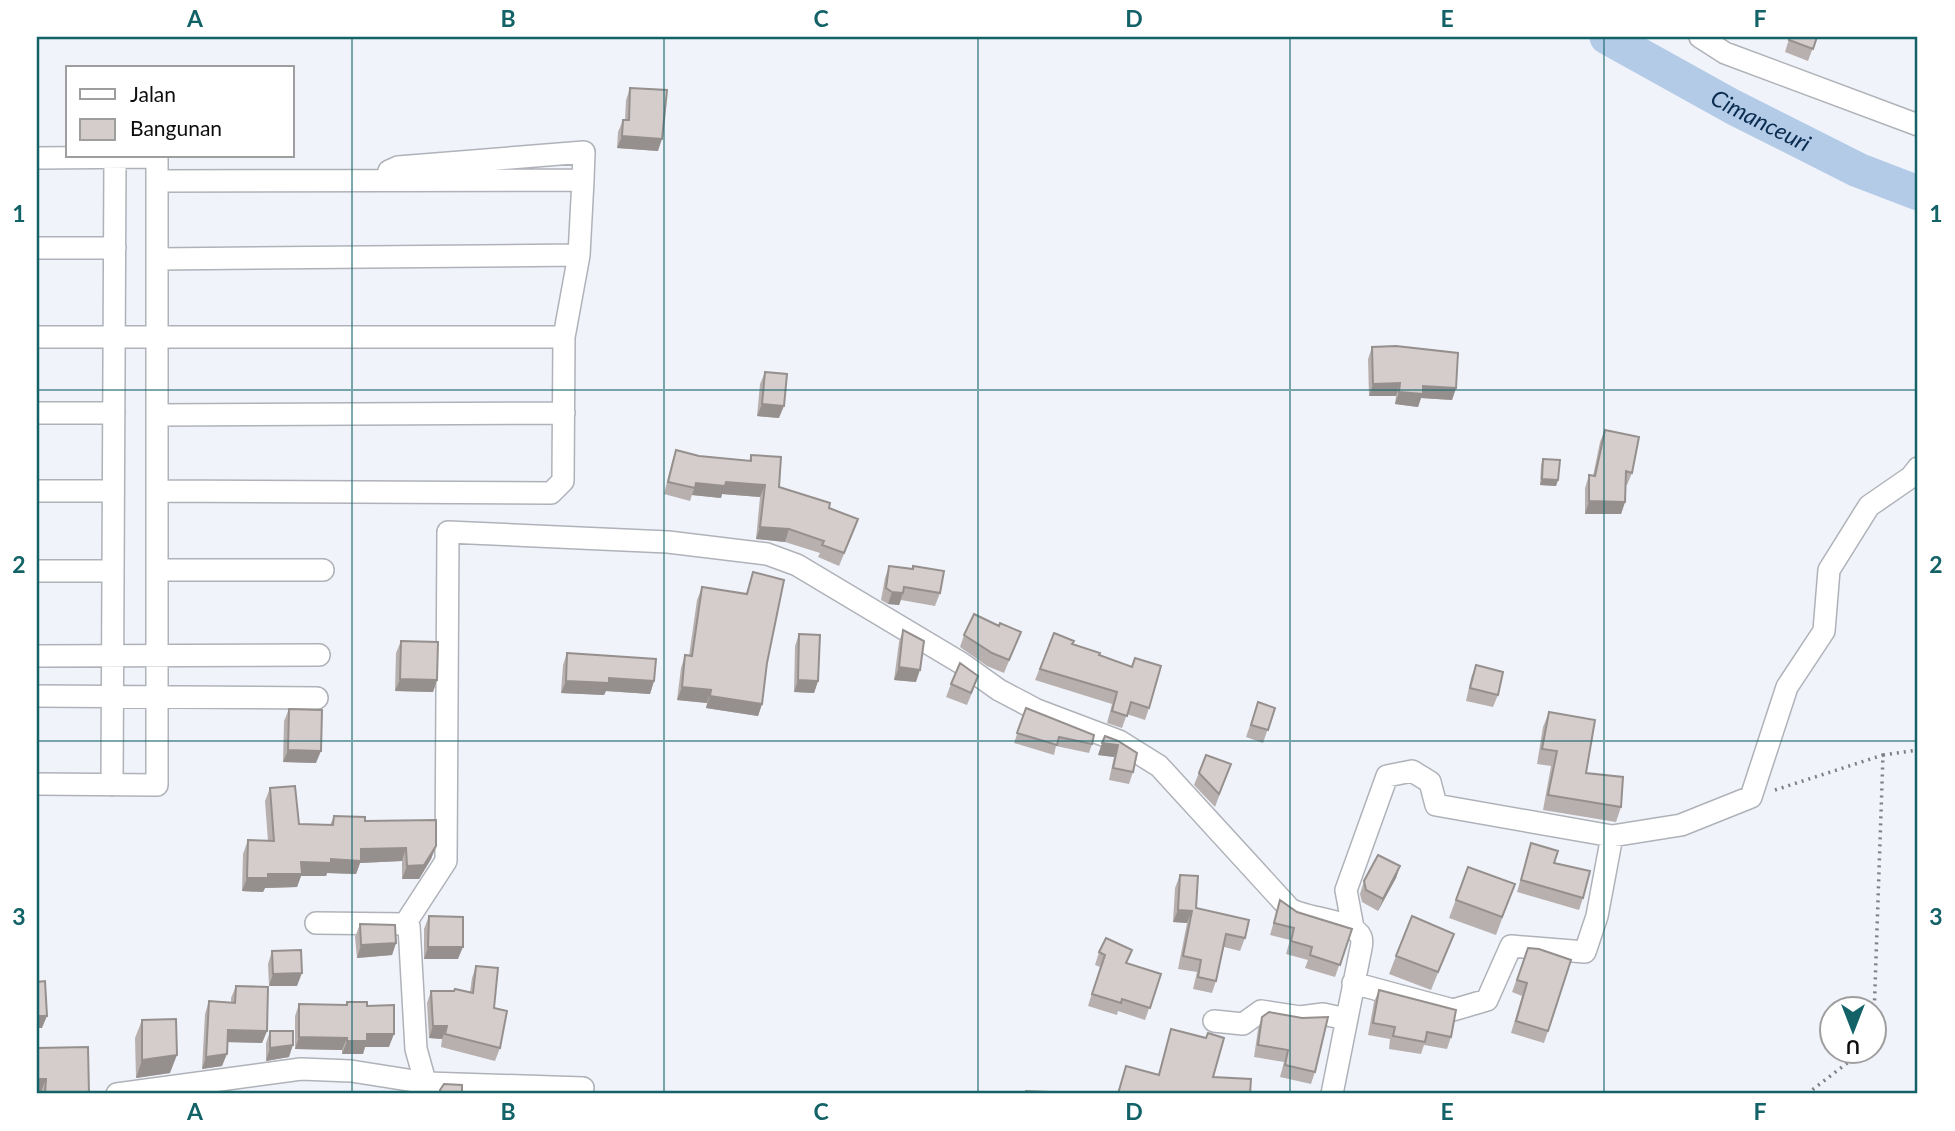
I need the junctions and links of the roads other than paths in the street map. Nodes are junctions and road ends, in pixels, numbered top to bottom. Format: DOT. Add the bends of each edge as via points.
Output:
graph roads {
  1 [pos="1700,37"];
  2 [pos="1918,125"];
  3 [pos="37,158"];
  4 [pos="115,158"];
  5 [pos="157,158"];
  6 [pos="157,181"];
  7 [pos="37,248"];
  8 [pos="115,248"];
  9 [pos="579,255"];
  10 [pos="157,259"];
  11 [pos="157,335"];
  12 [pos="37,337"];
  13 [pos="114,337"];
  14 [pos="564,337"];
  15 [pos="37,413"];
  16 [pos="114,413"];
  17 [pos="564,413"];
  18 [pos="157,415"];
  19 [pos="1918,467"];
  20 [pos="37,491"];
  21 [pos="113,491"];
  22 [pos="157,491"];
  23 [pos="37,570"];
  24 [pos="157,570"];
  25 [pos="323,570"];
  26 [pos="113,571"];
  27 [pos="319,655"];
  28 [pos="37,656"];
  29 [pos="112,656"];
  30 [pos="157,656"];
  31 [pos="37,696"];
  32 [pos="112,696"];
  33 [pos="157,697"];
  34 [pos="317,698"];
  35 [pos="37,784"];
  36 [pos="111,785"];
  37 [pos="1612,836"];
  38 [pos="316,923"];
  39 [pos="405,925"];
  40 [pos="1353,928"];
  41 [pos="1353,983"];
  42 [pos="1346,1019"];
  43 [pos="1214,1021"];
  44 [pos="427,1088"];
  45 [pos="583,1088"];
  46 [pos="117,1094"];
  47 [pos="1332,1094"];
  1 -- 2 [label="street" via="1725,53"];
  3 -- 4 [label="street"];
  4 -- 8 [label="street"];
  5 -- 6 [label="street"];
  6 -- 9 [label="street" via="583,180"];
  6 -- 10 [label="street"];
  7 -- 8 [label="street"];
  8 -- 13 [label="street"];
  9 -- 10 [label="street"];
  9 -- 14 [label="street"];
  10 -- 11 [label="street"];
  11 -- 13 [label="street"];
  11 -- 14 [label="street"];
  11 -- 18 [label="street"];
  12 -- 13 [label="street"];
  13 -- 16 [label="street"];
  14 -- 17 [label="street"];
  15 -- 16 [label="street"];
  16 -- 21 [label="street"];
  17 -- 18 [label="street"];
  17 -- 22 [label="street" via="564,481 551,493"];
  18 -- 22 [label="street"];
  19 -- 37 [label="street" via="1912,477 1868,506 1829,570 1824,631 1787,687 1751,797 1681,825"];
  20 -- 21 [label="street"];
  21 -- 26 [label="street"];
  22 -- 24 [label="street"];
  23 -- 26 [label="street"];
  24 -- 25 [label="street"];
  24 -- 30 [label="street"];
  26 -- 29 [label="street"];
  27 -- 30 [label="street"];
  28 -- 29 [label="street"];
  29 -- 30 [label="street"];
  29 -- 32 [label="street"];
  30 -- 33 [label="street"];
  31 -- 32 [label="street"];
  32 -- 33 [label="street"];
  32 -- 36 [label="street"];
  33 -- 34 [label="street"];
  33 -- 36 [label="street" via="157,785"];
  35 -- 36 [label="street"];
  37 -- 40 [label="street" via="1436,805 1430,782 1412,771 1387,776 1346,890"];
  37 -- 41 [label="street" via="1597,916 1585,952 1510,946 1487,1000 1452,1010"];
  38 -- 39 [label="street"];
  39 -- 40 [label="street" via="446,862 448,532 668,542 767,554 797,565 999,690 1037,710 1119,741 1160,766 1290,909"];
  39 -- 44 [label="street" via="411,932 416,1049"];
  40 -- 41 [label="street" via="1362,940"];
  41 -- 42 [label="street"];
  42 -- 43 [label="street" via="1261,1011 1242,1024"];
  42 -- 47 [label="street"];
  44 -- 45 [label="street"];
  44 -- 46 [label="street" via="351,1071 300,1069"];
}
